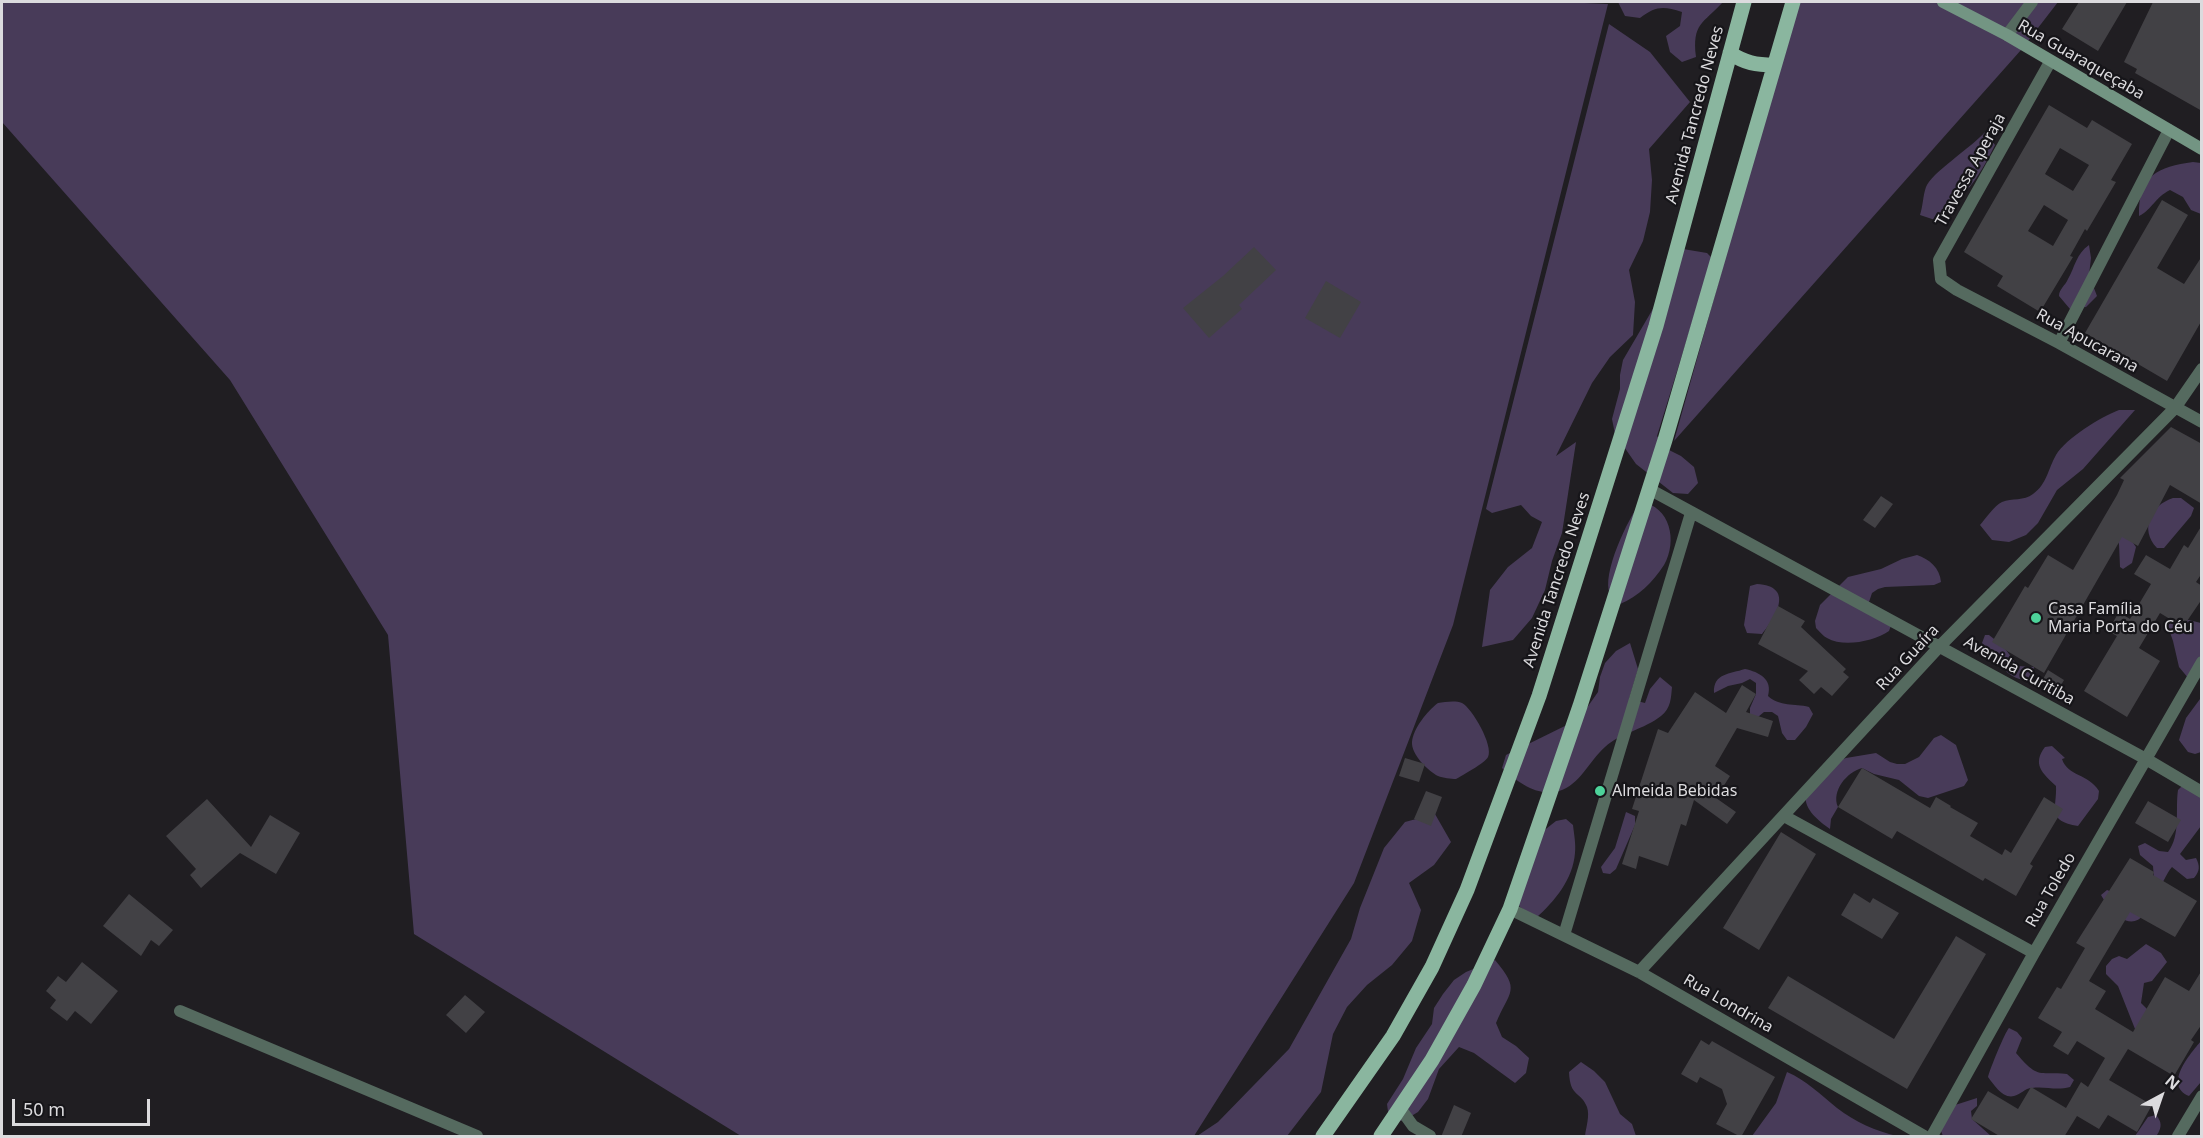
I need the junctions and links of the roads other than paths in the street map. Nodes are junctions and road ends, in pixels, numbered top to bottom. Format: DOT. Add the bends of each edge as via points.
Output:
graph roads {
  1 [pos="1744,2"];
  2 [pos="1793,2"];
  3 [pos="1943,2"];
  4 [pos="2032,2"];
  5 [pos="2007,35"];
  6 [pos="1730,53"];
  7 [pos="2050,62"];
  8 [pos="1774,65"];
  9 [pos="2169,130"];
  10 [pos="2202,149"];
  11 [pos="1957,290"];
  12 [pos="2059,343"];
  13 [pos="2202,369"];
  14 [pos="2175,408"];
  15 [pos="2202,422"];
  16 [pos="1649,489"];
  17 [pos="1691,513"];
  18 [pos="1940,646"];
  19 [pos="2202,662"];
  20 [pos="2146,759"];
  21 [pos="2202,792"];
  22 [pos="1784,816"];
  23 [pos="1510,909"];
  24 [pos="1564,935"];
  25 [pos="2034,953"];
  26 [pos="1639,972"];
  27 [pos="180,1011"];
  28 [pos="2202,1096"];
  29 [pos="1400,1108"];
  30 [pos="477,1137"];
  31 [pos="1323,1137"];
  32 [pos="1381,1137"];
  33 [pos="1430,1137"];
  34 [pos="1924,1137"];
  35 [pos="1932,1137"];
  36 [pos="2178,1137"];
  1 -- 6 [label="main road, Avenida Tancredo Neves"];
  2 -- 8 [label="main road"];
  3 -- 5 [label="main road, Rua Guaraqueçaba"];
  4 -- 5 [label="street"];
  5 -- 7 [label="main road, Rua Guaraqueçaba"];
  6 -- 8 [label="main road" via="1742,61"];
  6 -- 31 [label="main road, Avenida Tancredo Neves" via="1656,326 1539,696 1467,890 1432,967 1393,1036"];
  7 -- 9 [label="main road, Rua Guaraqueçaba"];
  7 -- 11 [label="street, Travessa Aperaja" via="1939,260 1941,279"];
  8 -- 16 [label="main road"];
  9 -- 10 [label="main road, Rua Guaraqueçaba"];
  9 -- 12 [label="street"];
  11 -- 12 [label="street, Rua Apucarana"];
  12 -- 14 [label="street, Rua Apucarana"];
  13 -- 14 [label="street, Rua Guaíra"];
  14 -- 15 [label="street, Rua Apucarana"];
  14 -- 18 [label="street, Rua Guaíra"];
  16 -- 17 [label="street, Avenida Curitiba"];
  16 -- 23 [label="main road"];
  17 -- 18 [label="street, Avenida Curitiba"];
  17 -- 24 [label="street"];
  18 -- 20 [label="street, Avenida Curitiba"];
  18 -- 22 [label="street, Rua Guaíra"];
  19 -- 20 [label="street, Rua Toledo"];
  20 -- 21 [label="street, Avenida Curitiba"];
  20 -- 25 [label="street, Rua Toledo"];
  22 -- 25 [label="street"];
  22 -- 26 [label="street, Rua Guaíra"];
  23 -- 24 [label="street, Rua Londrina"];
  23 -- 29 [label="main road" via="1474,985"];
  24 -- 26 [label="street, Rua Londrina"];
  25 -- 35 [label="street, Rua Toledo"];
  26 -- 34 [label="street, Rua Londrina"];
  27 -- 30 [label="street"];
  28 -- 36 [label="street"];
  29 -- 32 [label="main road"];
  29 -- 33 [label="street" via="1413,1126"];
}
